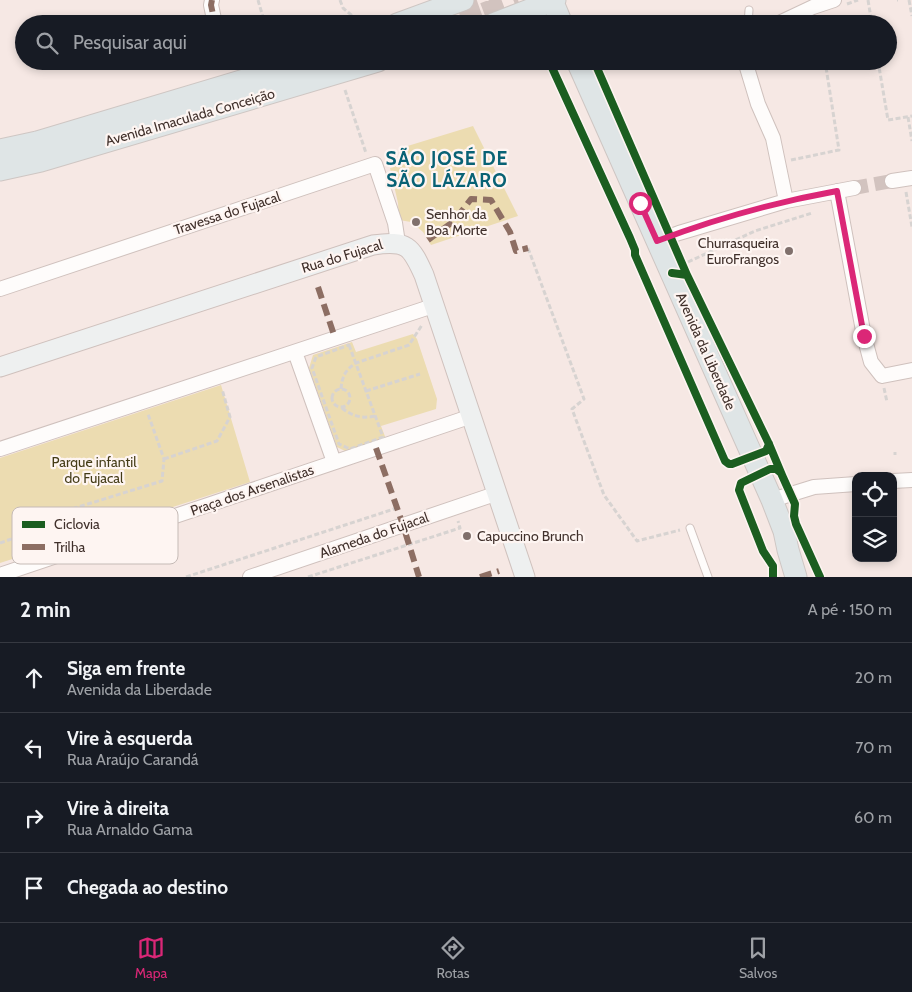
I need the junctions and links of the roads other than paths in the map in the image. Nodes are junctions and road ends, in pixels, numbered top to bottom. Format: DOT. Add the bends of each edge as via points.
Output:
graph roads {
  1 [pos="212,0"];
  2 [pos="463,0"];
  3 [pos="553,0"];
  4 [pos="834,0"];
  5 [pos="749,10"];
  6 [pos="213,15"];
  7 [pos="422,15"];
  8 [pos="516,15"];
  9 [pos="559,15"];
  10 [pos="749,15"];
  11 [pos="796,15"];
  12 [pos="245,70"];
  13 [pos="278,70"];
  14 [pos="329,70"];
  15 [pos="581,70"];
  16 [pos="748,70"];
  17 [pos="0,149"];
  18 [pos="0,169"];
  19 [pos="854,188"];
  20 [pos="837,191"];
  21 [pos="786,201"];
  22 [pos="664,239"];
  23 [pos="398,243"];
  24 [pos="0,289"];
  25 [pos="436,305"];
  26 [pos="295,352"];
  27 [pos="0,367"];
  28 [pos="912,370"];
  29 [pos="472,416"];
  30 [pos="0,449"];
  31 [pos="334,462"];
  32 [pos="912,480"];
  33 [pos="897,481"];
  34 [pos="852,484"];
  35 [pos="498,493"];
  36 [pos="772,500"];
  37 [pos="178,514"];
  38 [pos="690,528"];
  39 [pos="784,531"];
  40 [pos="30,564"];
  41 [pos="0,574"];
  42 [pos="250,577"];
  43 [pos="525,577"];
  44 [pos="708,577"];
  45 [pos="796,577"];
  46 [pos="807,577"];
  1 -- 6 [label="street"];
  2 -- 7 [label="main road"];
  3 -- 8 [label="main road"];
  3 -- 9 [label="main road"];
  4 -- 11 [label="street"];
  5 -- 10 [label="lane"];
  12 -- 17 [label="main road, Avenida Imaculada Conceição" via="38,133"];
  13 -- 17 [label="main road, Avenida Imaculada Conceição" via="37,142"];
  14 -- 18 [label="main road, Avenida Imaculada Conceição" via="42,152"];
  15 -- 22 [label="main road, Avenida da Liberdade"];
  16 -- 21 [label="street" via="773,138"];
  19 -- 20 [label="street"];
  20 -- 21 [label="street"];
  20 -- 28 [label="street" via="871,362 882,376"];
  21 -- 22 [label="street"];
  22 -- 36 [label="main road, Avenida da Liberdade" via="682,270"];
  23 -- 24 [label="street, Travessa do Fujacal" via="395,223 374,164"];
  23 -- 25 [label="main road, Rua do Fujacal" via="413,252"];
  23 -- 27 [label="main road, Rua do Fujacal" via="373,244"];
  25 -- 26 [label="street"];
  25 -- 29 [label="main road, Rua do Fujacal"];
  26 -- 30 [label="street"];
  26 -- 31 [label="street"];
  29 -- 31 [label="street, Praça dos Arsenalistas"];
  29 -- 35 [label="main road, Rua do Fujacal"];
  31 -- 37 [label="street, Praça dos Arsenalistas"];
  32 -- 33 [label="street"];
  34 -- 36 [label="street" via="814,487"];
  35 -- 42 [label="street, Alameda do Fujacal"];
  35 -- 43 [label="main road, Rua do Fujacal"];
  36 -- 39 [label="main road, Avenida da Liberdade"];
  38 -- 44 [label="lane"];
  39 -- 45 [label="main road, Avenida da Liberdade"];
  39 -- 46 [label="main road, Avenida da Liberdade" via="798,549"];
  40 -- 41 [label="street, Praça dos Arsenalistas"];
}
